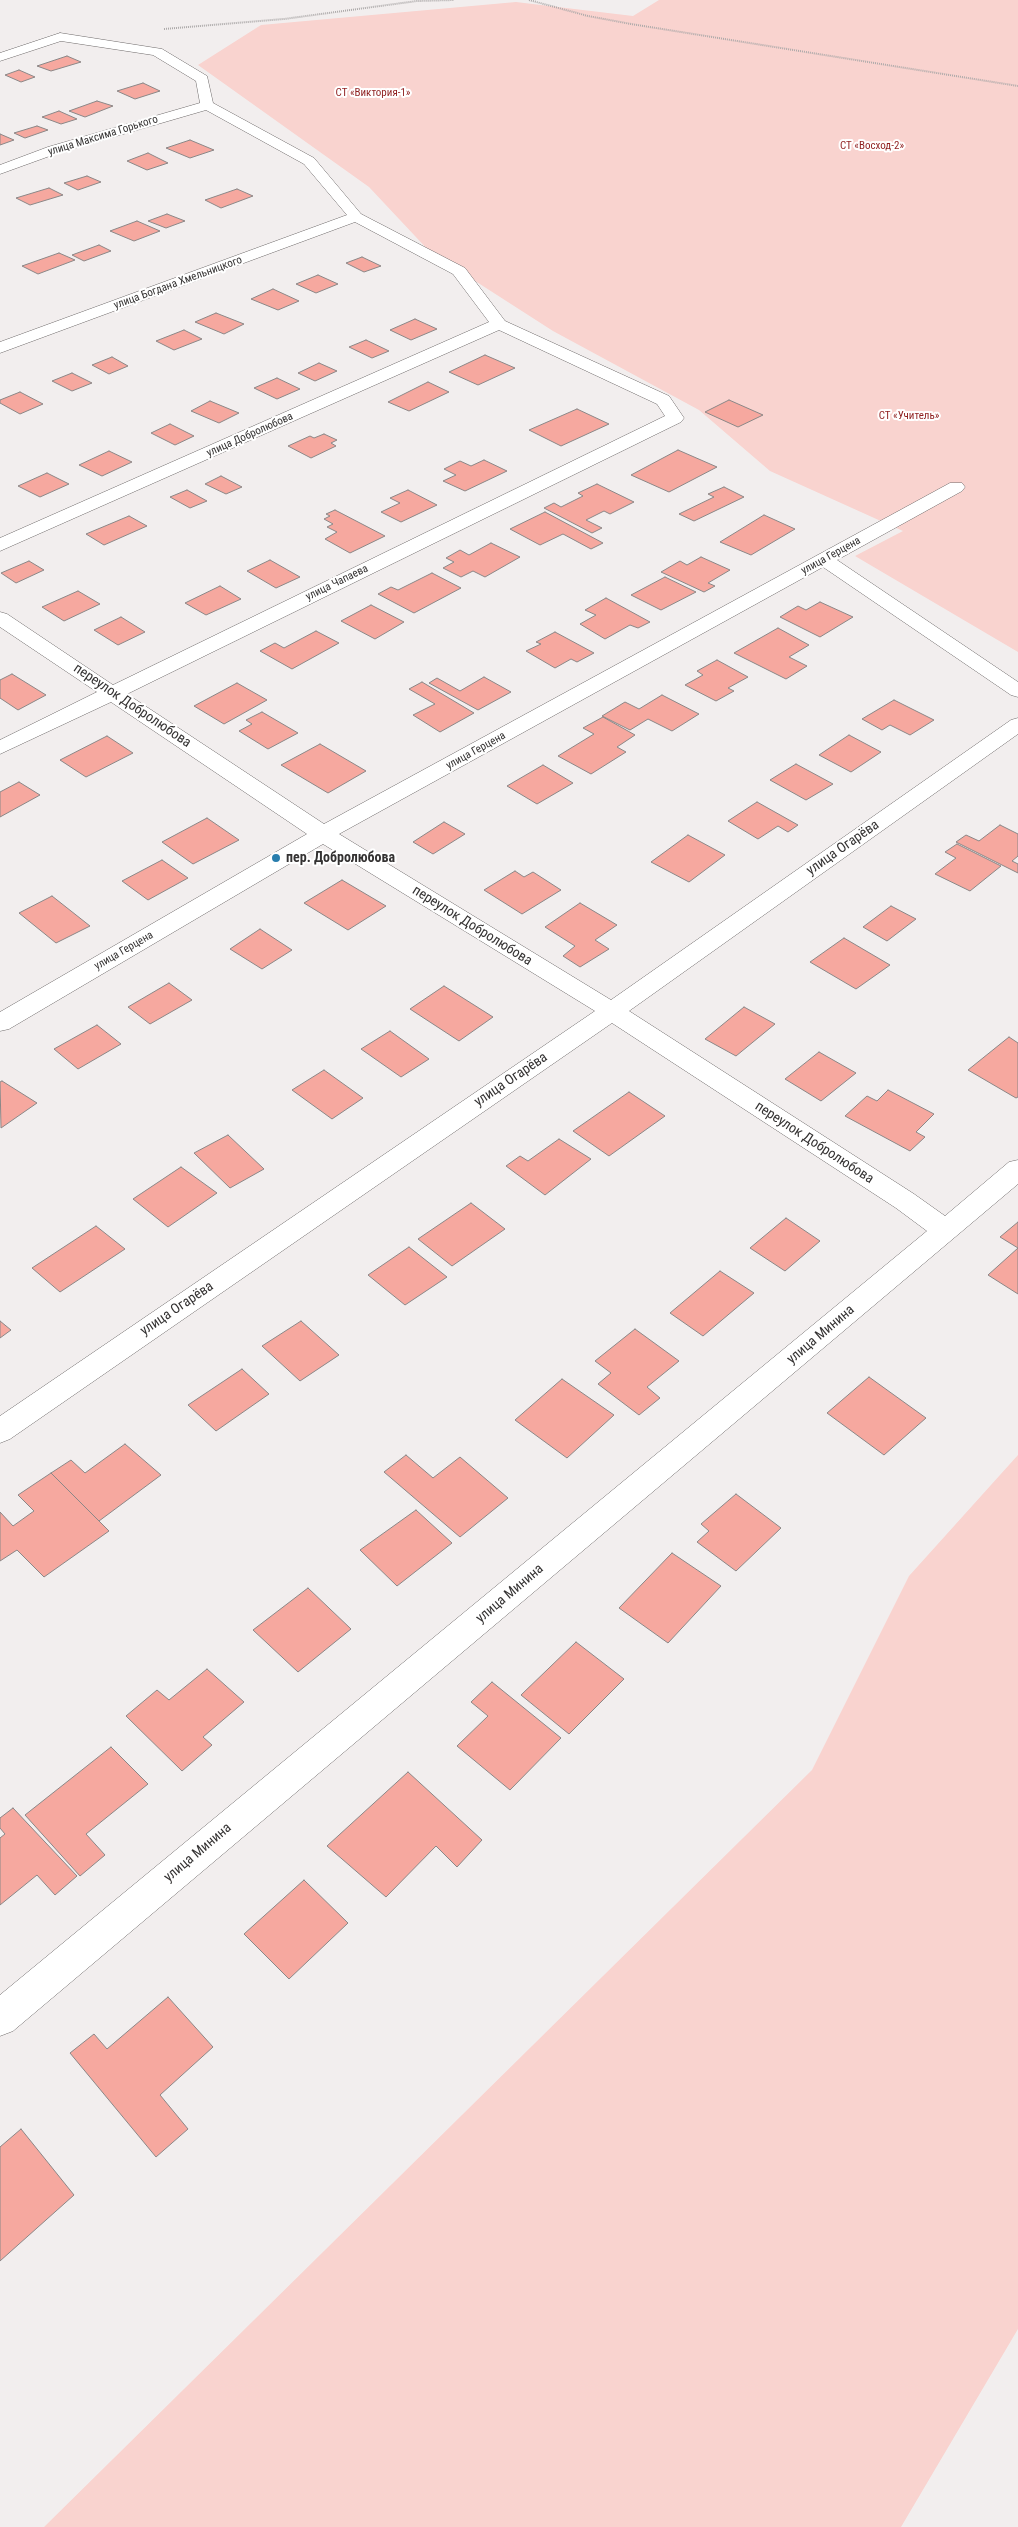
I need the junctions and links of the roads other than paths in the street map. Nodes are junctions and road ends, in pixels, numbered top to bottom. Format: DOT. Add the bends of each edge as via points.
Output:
graph roads {
  1 [pos="0,57"];
  2 [pos="207,105"];
  3 [pos="0,170"];
  4 [pos="356,217"];
  5 [pos="499,324"];
  6 [pos="0,348"];
  7 [pos="956,487"];
  8 [pos="0,546"];
  9 [pos="825,560"];
  10 [pos="0,618"];
  11 [pos="1018,691"];
  12 [pos="113,692"];
  13 [pos="1018,724"];
  14 [pos="0,748"];
  15 [pos="323,834"];
  16 [pos="612,1011"];
  17 [pos="0,1023"];
  18 [pos="1018,1169"];
  19 [pos="946,1231"];
  20 [pos="0,1431"];
  21 [pos="0,2018"];
  1 -- 2 [label="street" via="60,37 157,52 202,79"];
  2 -- 3 [label="street, улица Максима Горького" via="53,150"];
  2 -- 4 [label="street" via="309,161"];
  4 -- 5 [label="street" via="459,271"];
  4 -- 6 [label="street, улица Богдана Хмельницкого"];
  5 -- 8 [label="street, улица Добролюбова"];
  5 -- 12 [label="street, улица Чапаева" via="663,400 675,418"];
  7 -- 9 [label="street, улица Герцена"];
  9 -- 11 [label="street"];
  9 -- 15 [label="street, улица Герцена"];
  10 -- 12 [label="street, переулок Добролюбова"];
  12 -- 14 [label="street, улица Чапаева"];
  12 -- 15 [label="street, переулок Добролюбова"];
  13 -- 16 [label="street, улица Огарёва"];
  15 -- 16 [label="street, переулок Добролюбова"];
  15 -- 17 [label="street, улица Герцена"];
  16 -- 19 [label="street, переулок Добролюбова"];
  16 -- 20 [label="street, улица Огарёва"];
  18 -- 19 [label="street, улица Минина"];
  19 -- 21 [label="street, улица Минина"];
}
